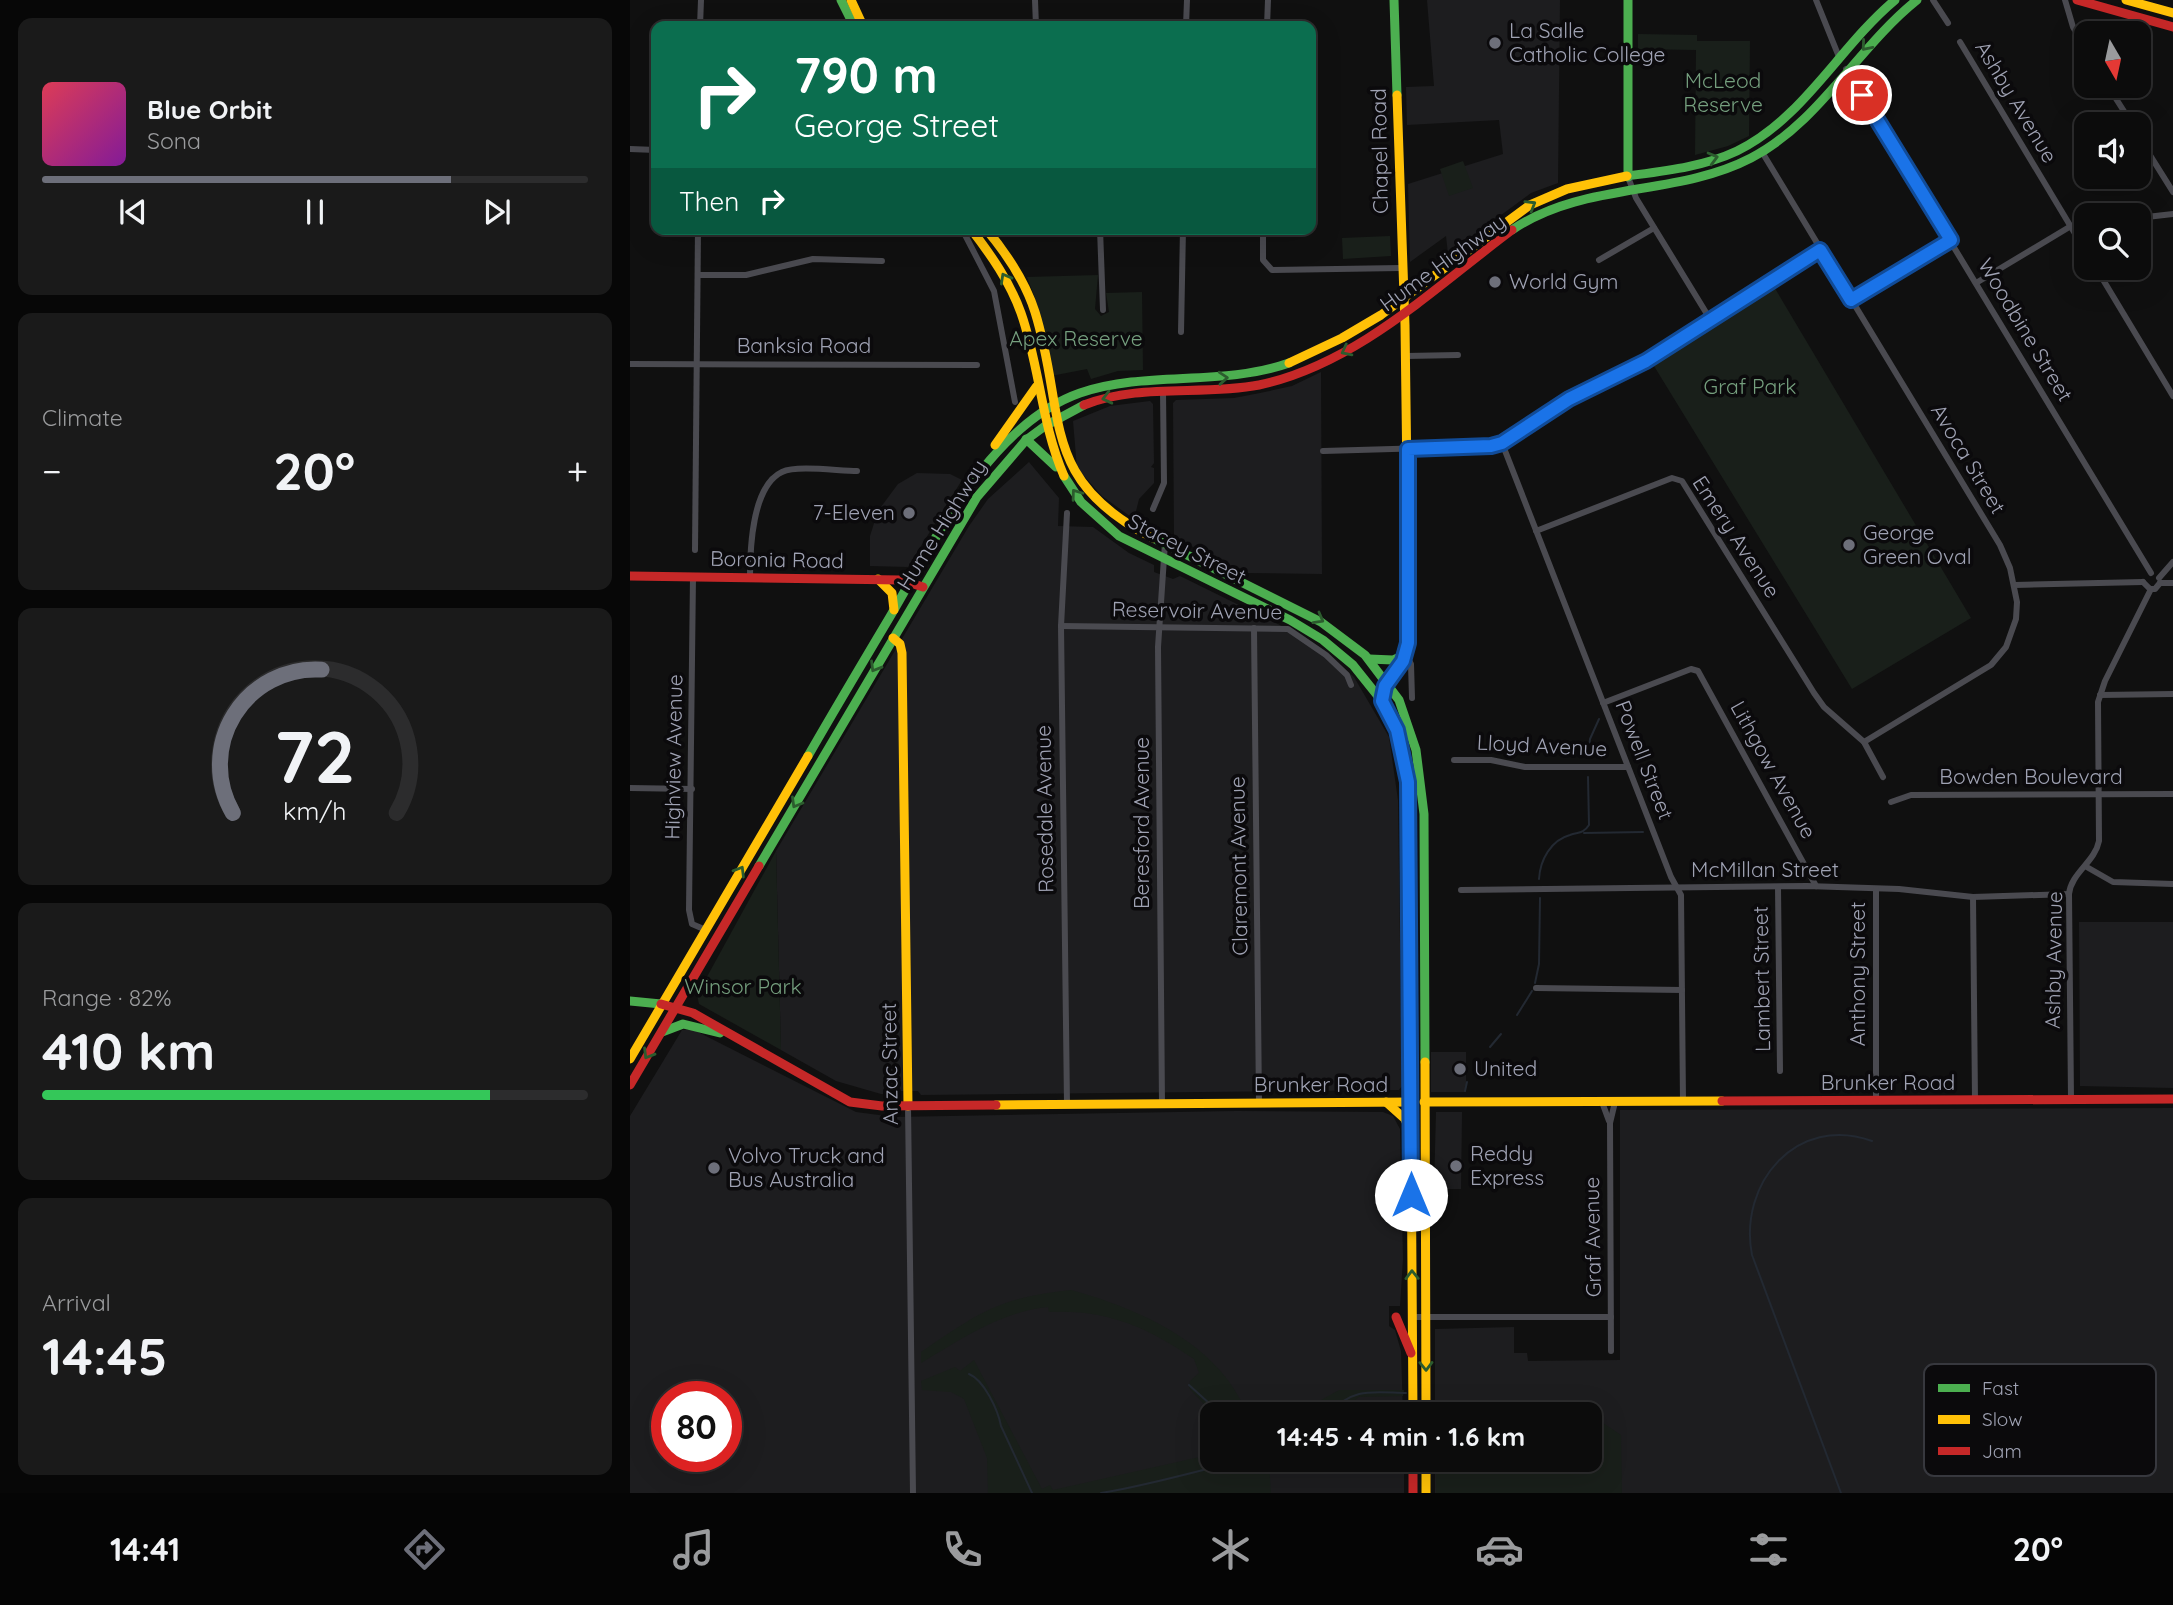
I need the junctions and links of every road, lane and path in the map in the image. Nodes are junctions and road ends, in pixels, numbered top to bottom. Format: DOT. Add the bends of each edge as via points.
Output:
graph roads {
  1 [pos="701,0"];
  2 [pos="841,0"];
  3 [pos="851,0"];
  4 [pos="1035,0"];
  5 [pos="1187,0"];
  6 [pos="1268,0"];
  7 [pos="1394,0"];
  8 [pos="1628,0"];
  9 [pos="1816,0"];
  10 [pos="1895,0"];
  11 [pos="1917,0"];
  12 [pos="1933,0"];
  13 [pos="2065,0"];
  14 [pos="2077,0"];
  15 [pos="2126,0"];
  16 [pos="2173,13"];
  17 [pos="700,21"];
  18 [pos="852,21"];
  19 [pos="861,21"];
  20 [pos="1036,21"];
  21 [pos="1186,21"];
  22 [pos="1267,21"];
  23 [pos="1948,23"];
  24 [pos="2173,27"];
  25 [pos="2074,29"];
  26 [pos="1960,42"];
  27 [pos="1839,57"];
  28 [pos="1846,69"];
  29 [pos="630,149"];
  30 [pos="651,150"];
  31 [pos="1762,152"];
  32 [pos="2151,157"];
  33 [pos="1628,177"];
  34 [pos="1632,189"];
  35 [pos="1557,192"];
  36 [pos="2173,192"];
  37 [pos="1560,205"];
  38 [pos="2173,214"];
  39 [pos="2151,217"];
  40 [pos="2071,226"];
  41 [pos="2074,226"];
  42 [pos="1654,228"];
  43 [pos="2074,231"];
  44 [pos="698,235"];
  45 [pos="966,235"];
  46 [pos="975,235"];
  47 [pos="990,235"];
  48 [pos="1100,235"];
  49 [pos="1183,235"];
  50 [pos="1263,235"];
  51 [pos="1951,240"];
  52 [pos="1820,250"];
  53 [pos="1600,260"];
  54 [pos="882,261"];
  55 [pos="1401,268"];
  56 [pos="698,275"];
  57 [pos="2103,280"];
  58 [pos="1976,283"];
  59 [pos="1851,300"];
  60 [pos="1403,302"];
  61 [pos="1103,310"];
  62 [pos="1404,314"];
  63 [pos="1710,319"];
  64 [pos="1181,332"];
  65 [pos="1458,355"];
  66 [pos="1406,356"];
  67 [pos="630,364"];
  68 [pos="697,364"];
  69 [pos="977,365"];
  70 [pos="1163,379"];
  71 [pos="1036,384"];
  72 [pos="1163,392"];
  73 [pos="2173,396"];
  74 [pos="1016,402"];
  75 [pos="1052,406"];
  76 [pos="1041,412"];
  77 [pos="1055,418"];
  78 [pos="1044,425"];
  79 [pos="1026,439"];
  80 [pos="1502,443"];
  81 [pos="1408,449"];
  82 [pos="1324,451"];
  83 [pos="857,471"];
  84 [pos="1060,472"];
  85 [pos="973,484"];
  86 [pos="1153,509"];
  87 [pos="1067,513"];
  88 [pos="1536,531"];
  89 [pos="1164,543"];
  90 [pos="695,550"];
  91 [pos="1164,561"];
  92 [pos="2173,562"];
  93 [pos="2151,573"];
  94 [pos="630,576"];
  95 [pos="693,576"];
  96 [pos="750,577"];
  97 [pos="878,579"];
  98 [pos="2160,580"];
  99 [pos="911,582"];
  100 [pos="2143,582"];
  101 [pos="2173,583"];
  102 [pos="2015,585"];
  103 [pos="923,587"];
  104 [pos="2151,589"];
  105 [pos="894,610"];
  106 [pos="1061,626"];
  107 [pos="1159,627"];
  108 [pos="1254,628"];
  109 [pos="893,638"];
  110 [pos="1406,654"];
  111 [pos="1369,659"];
  112 [pos="1388,682"];
  113 [pos="1351,685"];
  114 [pos="2173,694"];
  115 [pos="2100,695"];
  116 [pos="1412,698"];
  117 [pos="1382,701"];
  118 [pos="1604,703"];
  119 [pos="1864,742"];
  120 [pos="1454,760"];
  121 [pos="1628,767"];
  122 [pos="1883,778"];
  123 [pos="630,788"];
  124 [pos="692,789"];
  125 [pos="2098,794"];
  126 [pos="2173,794"];
  127 [pos="1891,802"];
  128 [pos="2085,866"];
  129 [pos="2173,884"];
  130 [pos="1816,886"];
  131 [pos="1678,887"];
  132 [pos="1778,887"];
  133 [pos="1876,889"];
  134 [pos="1461,890"];
  135 [pos="2069,894"];
  136 [pos="1973,897"];
  137 [pos="705,930"];
  138 [pos="1536,988"];
  139 [pos="1682,990"];
  140 [pos="630,1001"];
  141 [pos="661,1004"];
  142 [pos="675,1007"];
  143 [pos="660,1035"];
  144 [pos="741,1040"];
  145 [pos="630,1059"];
  146 [pos="1780,1071"];
  147 [pos="630,1085"];
  148 [pos="2071,1099"];
  149 [pos="2173,1099"];
  150 [pos="1876,1100"];
  151 [pos="1975,1100"];
  152 [pos="1683,1101"];
  153 [pos="1387,1102"];
  154 [pos="1411,1102"];
  155 [pos="1424,1102"];
  156 [pos="1602,1102"];
  157 [pos="1615,1102"];
  158 [pos="1259,1103"];
  159 [pos="1067,1104"];
  160 [pos="1162,1104"];
  161 [pos="908,1106"];
  162 [pos="1609,1123"];
  163 [pos="1411,1135"];
  164 [pos="1396,1317"];
  165 [pos="1413,1317"];
  166 [pos="1425,1317"];
  167 [pos="1611,1317"];
  168 [pos="1611,1351"];
  169 [pos="1413,1355"];
  170 [pos="1413,1402"];
  171 [pos="1426,1402"];
  172 [pos="1413,1472"];
  173 [pos="1426,1472"];
  174 [pos="913,1493"];
  175 [pos="1413,1493"];
  176 [pos="1426,1493"];
  1 -- 17 [label="street"];
  2 -- 18 [label="main road"];
  3 -- 19 [label="main road"];
  4 -- 20 [label="street"];
  5 -- 21 [label="street"];
  6 -- 22 [label="street"];
  7 -- 55 [label="main road, Chapel Road"];
  8 -- 33 [label="main road"];
  9 -- 27 [label="street"];
  10 -- 27 [label="main road, Hume Highway"];
  11 -- 28 [label="main road, Hume Highway, one-way" via="1884,26"];
  12 -- 23 [label="street"];
  13 -- 25 [label="street"];
  14 -- 24 [label="main road"];
  15 -- 16 [label="main road"];
  26 -- 40 [label="street, Ashby Avenue"];
  33 -- 27 [label="main road, Hume Highway, one-way" via="1722,156 1758,140"];
  28 -- 31 [label="main road, Hume Highway" via="1812,108"];
  28 -- 51 [label="street, Woodbine Street"];
  29 -- 30 [label="street"];
  31 -- 34 [label="main road, Hume Highway" via="1734,166"];
  31 -- 52 [label="street, Avoca Street"];
  32 -- 36 [label="street"];
  33 -- 34 [label="street"];
  33 -- 35 [label="main road, Hume Highway"];
  34 -- 37 [label="main road, Hume Highway"];
  34 -- 42 [label="street"];
  35 -- 37 [label="main road"];
  60 -- 35 [label="main road, Hume Highway, one-way" via="1503,224"];
  37 -- 62 [label="main road, Hume Highway" via="1514,231"];
  38 -- 39 [label="street"];
  40 -- 41 [label="street"];
  40 -- 43 [label="street, Ashby Avenue"];
  40 -- 58 [label="street"];
  42 -- 53 [label="street"];
  42 -- 63 [label="street"];
  44 -- 56 [label="street"];
  45 -- 74 [label="street" via="994,291"];
  71 -- 46 [label="main road, Stacey Street, one-way" via="1014,294"];
  47 -- 75 [label="main road, Stacey Street" via="1029,297 1038,322"];
  48 -- 61 [label="street"];
  49 -- 64 [label="street"];
  50 -- 55 [label="street" via="1266,267 1272,270"];
  51 -- 58 [label="street, Woodbine Street"];
  51 -- 59 [label="street"];
  52 -- 59 [label="street, Avoca Street"];
  52 -- 63 [label="street"];
  54 -- 56 [label="street" via="813,259 746,275"];
  55 -- 60 [label="main road, Chapel Road"];
  56 -- 68 [label="street"];
  57 -- 73 [label="street"];
  58 -- 93 [label="street, Woodbine Street"];
  59 -- 102 [label="street, Avoca Street" via="2000,545"];
  60 -- 62 [label="main road, Chapel Road"];
  70 -- 60 [label="main road, Hume Highway, one-way" via="1236,377 1281,366 1351,335"];
  62 -- 66 [label="main road, Chapel Road"];
  62 -- 72 [label="main road, Hume Highway, one-way" via="1355,346 1283,379 1233,390"];
  63 -- 80 [label="street"];
  65 -- 66 [label="street"];
  66 -- 81 [label="main road, Chapel Road"];
  67 -- 68 [label="street, Banksia Road"];
  68 -- 69 [label="street, Banksia Road"];
  68 -- 90 [label="street"];
  70 -- 72 [label="street"];
  70 -- 75 [label="main road, Hume Highway" via="1109,384"];
  71 -- 76 [label="main road, Stacey Street"];
  71 -- 85 [label="main road" via="1028,404 992,449"];
  72 -- 77 [label="main road, Hume Highway, one-way" via="1105,398"];
  72 -- 86 [label="street" via="1164,483"];
  75 -- 76 [label="main road, Hume Highway"];
  75 -- 77 [label="main road, Stacey Street"];
  76 -- 78 [label="main road, Stacey Street"];
  76 -- 85 [label="main road, Hume Highway" via="1006,443"];
  77 -- 78 [label="main road, Hume Highway"];
  77 -- 89 [label="main road, Stacey Street" via="1063,452 1081,484 1117,518"];
  78 -- 79 [label="main road, Hume Highway"];
  78 -- 84 [label="main road, Stacey Street"];
  79 -- 84 [label="main road"];
  79 -- 103 [label="main road, Hume Highway" via="988,480"];
  80 -- 81 [label="street"];
  80 -- 88 [label="street, Powell Street"];
  81 -- 82 [label="street"];
  81 -- 110 [label="main road, Chapel Road"];
  83 -- 96 [label="street" via="790,470 776,476 754,516"];
  91 -- 84 [label="main road, Stacey Street, one-way" via="1103,524"];
  85 -- 99 [label="main road, Hume Highway"];
  87 -- 106 [label="street, Rosedale Avenue"];
  88 -- 118 [label="street, Powell Street"];
  88 -- 119 [label="street, Emery Avenue" via="1672,478 1682,481 1824,707"];
  89 -- 91 [label="street, Beresford Avenue"];
  89 -- 111 [label="main road, Stacey Street, one-way" via="1320,619"];
  91 -- 107 [label="street, Beresford Avenue"];
  91 -- 117 [label="main road, Stacey Street" via="1320,636 1367,679"];
  92 -- 98 [label="street"];
  93 -- 98 [label="street"];
  93 -- 100 [label="street"];
  94 -- 95 [label="main road, Boronia Road"];
  95 -- 96 [label="main road, Boronia Road"];
  95 -- 124 [label="street, Highview Avenue"];
  96 -- 97 [label="main road, Boronia Road"];
  97 -- 99 [label="main road, Boronia Road"];
  97 -- 105 [label="main road" via="892,593"];
  98 -- 101 [label="street"];
  98 -- 104 [label="street"];
  99 -- 103 [label="main road, Boronia Road"];
  99 -- 105 [label="main road, Hume Highway"];
  100 -- 102 [label="street"];
  100 -- 104 [label="street"];
  102 -- 119 [label="street, Avoca Street" via="2012,635 1991,666"];
  103 -- 109 [label="main road, Hume Highway"];
  104 -- 115 [label="street, Ashby Avenue"];
  137 -- 105 [label="main road, Hume Highway, one-way"];
  106 -- 107 [label="street, Reservoir Avenue"];
  106 -- 159 [label="street, Rosedale Avenue"];
  107 -- 108 [label="street, Reservoir Avenue"];
  107 -- 160 [label="street, Beresford Avenue"];
  108 -- 113 [label="street, Reservoir Avenue" via="1288,629 1326,655"];
  108 -- 158 [label="street, Claremont Avenue"];
  109 -- 142 [label="main road, Hume Highway, one-way"];
  109 -- 161 [label="main road, Anzac Street" via="902,653"];
  110 -- 111 [label="main road" via="1393,660"];
  110 -- 112 [label="main road"];
  110 -- 116 [label="street" via="1411,664"];
  111 -- 112 [label="main road, Stacey Street"];
  112 -- 117 [label="main road"];
  112 -- 155 [label="main road, Stacey Street" via="1410,727 1422,783"];
  114 -- 115 [label="street"];
  115 -- 125 [label="street, Ashby Avenue"];
  117 -- 154 [label="main road, Stacey Street" via="1397,730 1408,782"];
  118 -- 121 [label="street, Powell Street"];
  118 -- 130 [label="street, Lithgow Avenue" via="1691,669 1698,671"];
  119 -- 122 [label="street"];
  120 -- 121 [label="street, Lloyd Avenue" via="1491,760 1525,767"];
  121 -- 131 [label="street, Powell Street"];
  123 -- 124 [label="street"];
  124 -- 137 [label="street, Highview Avenue" via="689,910 692,924"];
  125 -- 126 [label="street, Bowden Boulevard"];
  125 -- 127 [label="street, Bowden Boulevard" via="1911,794"];
  125 -- 128 [label="street, Ashby Avenue" via="2097,849"];
  128 -- 129 [label="street" via="2113,883"];
  128 -- 135 [label="street, Ashby Avenue"];
  130 -- 132 [label="street, McMillan Street"];
  130 -- 133 [label="street, McMillan Street"];
  131 -- 132 [label="street, McMillan Street"];
  131 -- 134 [label="street, McMillan Street"];
  131 -- 139 [label="street, Powell Street"];
  132 -- 146 [label="street, Lambert Street"];
  133 -- 136 [label="street, McMillan Street"];
  133 -- 150 [label="street, Anthony Street"];
  135 -- 136 [label="street, McMillan Street"];
  135 -- 148 [label="street, Ashby Avenue"];
  136 -- 151 [label="street"];
  137 -- 141 [label="main road, Hume Highway"];
  138 -- 139 [label="street"];
  139 -- 152 [label="street, Powell Street"];
  140 -- 141 [label="main road, Brunker Road"];
  141 -- 142 [label="main road, Brunker Road"];
  141 -- 145 [label="main road, Hume Highway"];
  142 -- 143 [label="main road, Hume Highway"];
  142 -- 144 [label="main road, Brunker Road"];
  143 -- 144 [label="main road" via="673,1024 683,1024"];
  143 -- 147 [label="main road, Hume Highway, one-way"];
  144 -- 161 [label="main road, Brunker Road" via="850,1101"];
  148 -- 149 [label="main road, Brunker Road"];
  148 -- 151 [label="main road, Brunker Road"];
  150 -- 151 [label="main road, Brunker Road"];
  150 -- 152 [label="main road, Brunker Road"];
  152 -- 157 [label="main road, Brunker Road"];
  153 -- 154 [label="main road, Brunker Road"];
  153 -- 158 [label="main road, Brunker Road"];
  153 -- 163 [label="main road" via="1405,1119"];
  154 -- 155 [label="main road, Brunker Road"];
  154 -- 163 [label="main road, Stacey Street"];
  155 -- 156 [label="main road, Brunker Road"];
  155 -- 166 [label="main road, Stacey Street"];
  156 -- 157 [label="main road, Brunker Road"];
  156 -- 162 [label="street, Graf Avenue"];
  157 -- 162 [label="street, Graf Avenue"];
  158 -- 160 [label="main road, Brunker Road"];
  159 -- 160 [label="main road, Brunker Road"];
  159 -- 161 [label="main road, Brunker Road"];
  161 -- 174 [label="street, Anzac Street"];
  162 -- 167 [label="street, Graf Avenue"];
  165 -- 163 [label="main road, Stacey Street, one-way"];
  164 -- 169 [label="main road"];
  165 -- 166 [label="street"];
  165 -- 169 [label="main road, Stacey Street"];
  166 -- 167 [label="street"];
  166 -- 171 [label="main road, Stacey Street, one-way"];
  167 -- 168 [label="street, Graf Avenue"];
  169 -- 170 [label="main road, Stacey Street"];
  172 -- 175 [label="main road"];
  173 -- 176 [label="main road"];
}
